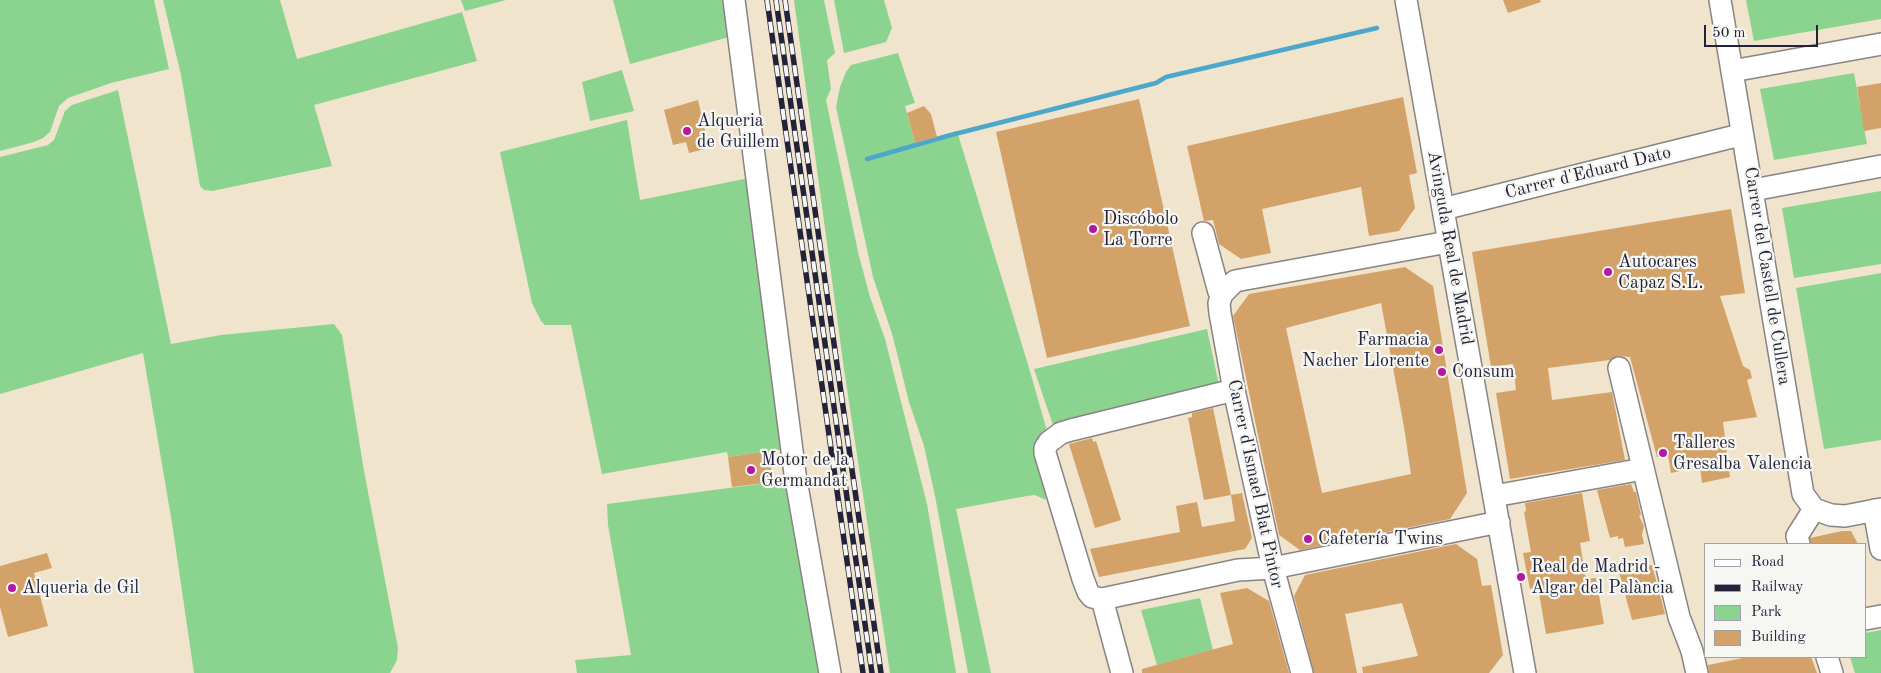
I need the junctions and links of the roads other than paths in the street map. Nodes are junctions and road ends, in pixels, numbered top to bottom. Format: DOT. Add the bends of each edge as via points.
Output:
graph roads {
  1 [pos="734,0"];
  2 [pos="1406,0"];
  3 [pos="1720,0"];
  4 [pos="1881,44"];
  5 [pos="1732,71"];
  6 [pos="1732,137"];
  7 [pos="1881,166"];
  8 [pos="1753,190"];
  9 [pos="1443,208"];
  10 [pos="1203,233"];
  11 [pos="1448,242"];
  12 [pos="1222,294"];
  13 [pos="1618,368"];
  14 [pos="1234,390"];
  15 [pos="1644,469"];
  16 [pos="1494,496"];
  17 [pos="1814,509"];
  18 [pos="1877,510"];
  19 [pos="1499,522"];
  20 [pos="1799,543"];
  21 [pos="1881,549"];
  22 [pos="1273,568"];
  23 [pos="1102,599"];
  24 [pos="1881,616"];
  25 [pos="1866,618"];
  26 [pos="1698,650"];
  27 [pos="1827,658"];
  28 [pos="830,673"];
  29 [pos="1122,673"];
  30 [pos="1302,673"];
  31 [pos="1525,673"];
  32 [pos="1697,673"];
  33 [pos="1832,673"];
  1 -- 28 [label="street" via="795,474"];
  2 -- 9 [label="street, Avinguda Real de Madrid"];
  3 -- 5 [label="street, Carrer del Castell de Cullera"];
  4 -- 5 [label="street"];
  5 -- 8 [label="street, Carrer del Castell de Cullera"];
  6 -- 9 [label="street, Carrer d'Eduard Dato"];
  7 -- 8 [label="street"];
  8 -- 17 [label="street, Carrer del Castell de Cullera" via="1803,494"];
  9 -- 11 [label="street, Avinguda Real de Madrid"];
  10 -- 12 [label="street, Carrer d'Ismael Blat Pintor"];
  11 -- 12 [label="street" via="1247,278 1235,281"];
  11 -- 16 [label="street, Avinguda Real de Madrid"];
  12 -- 14 [label="street, Carrer d'Ismael Blat Pintor" via="1220,313"];
  13 -- 15 [label="street"];
  14 -- 22 [label="street, Carrer d'Ismael Blat Pintor"];
  14 -- 23 [label="street" via="1071,430 1054,437 1045,448 1088,592 1092,597"];
  15 -- 16 [label="street"];
  15 -- 26 [label="street" via="1680,617"];
  16 -- 19 [label="street, Avinguda Real de Madrid"];
  17 -- 18 [label="street" via="1845,516"];
  17 -- 20 [label="street" via="1798,536"];
  18 -- 21 [label="street"];
  19 -- 22 [label="street"];
  19 -- 31 [label="street, Avinguda Real de Madrid"];
  22 -- 23 [label="street" via="1238,570"];
  22 -- 30 [label="street, Carrer d'Ismael Blat Pintor"];
  23 -- 29 [label="street"];
  24 -- 25 [label="street"];
  26 -- 32 [label="street"];
  27 -- 33 [label="street"];
}
